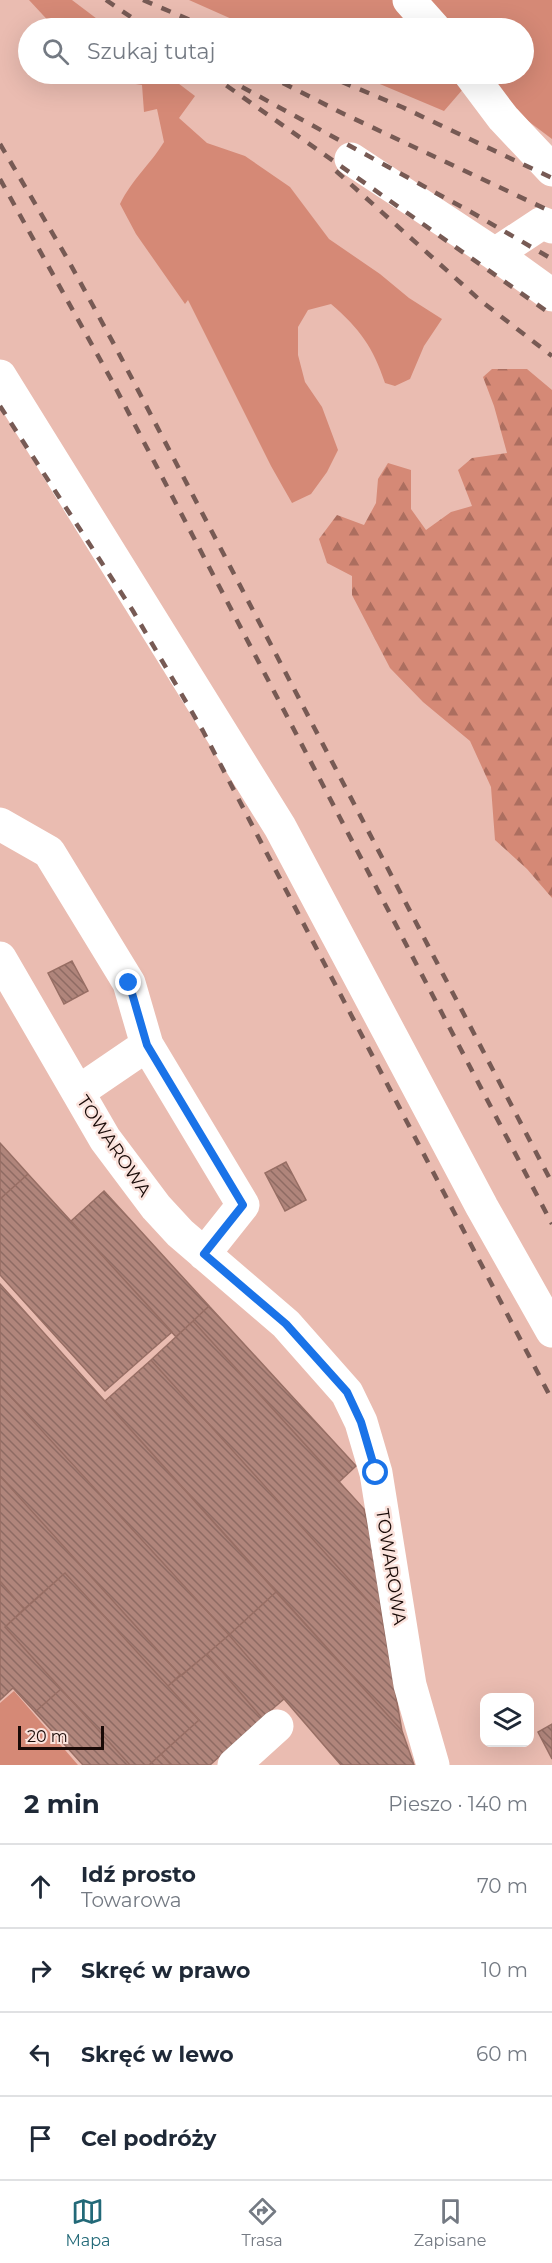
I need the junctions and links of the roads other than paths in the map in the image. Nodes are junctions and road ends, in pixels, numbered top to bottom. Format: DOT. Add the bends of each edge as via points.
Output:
graph roads {
  1 [pos="409,0"];
  2 [pos="425,18"];
  3 [pos="478,84"];
  4 [pos="351,159"];
  5 [pos="552,170"];
  6 [pos="552,227"];
  7 [pos="495,254"];
  8 [pos="552,295"];
  9 [pos="0,376"];
  10 [pos="0,824"];
  11 [pos="0,958"];
  12 [pos="147,1045"];
  13 [pos="78,1092"];
  14 [pos="204,1254"];
  15 [pos="552,1330"];
  16 [pos="277,1726"];
  17 [pos="234,1765"];
  18 [pos="433,1765"];
  1 -- 2 [label="street"];
  3 -- 5 [label="street"];
  4 -- 7 [label="street"];
  6 -- 7 [label="street" via="542,223"];
  7 -- 8 [label="street"];
  9 -- 15 [label="street" via="280,827 482,1208"];
  10 -- 12 [label="street" via="49,852 129,983"];
  11 -- 13 [label="street, TOWAROWA"];
  12 -- 13 [label="street"];
  12 -- 14 [label="street" via="243,1205"];
  13 -- 14 [label="street, TOWAROWA" via="125,1168 172,1224"];
  14 -- 18 [label="street, TOWAROWA" via="286,1324 347,1392 361,1422 376,1473 410,1685"];
  16 -- 17 [label="street"];
}
